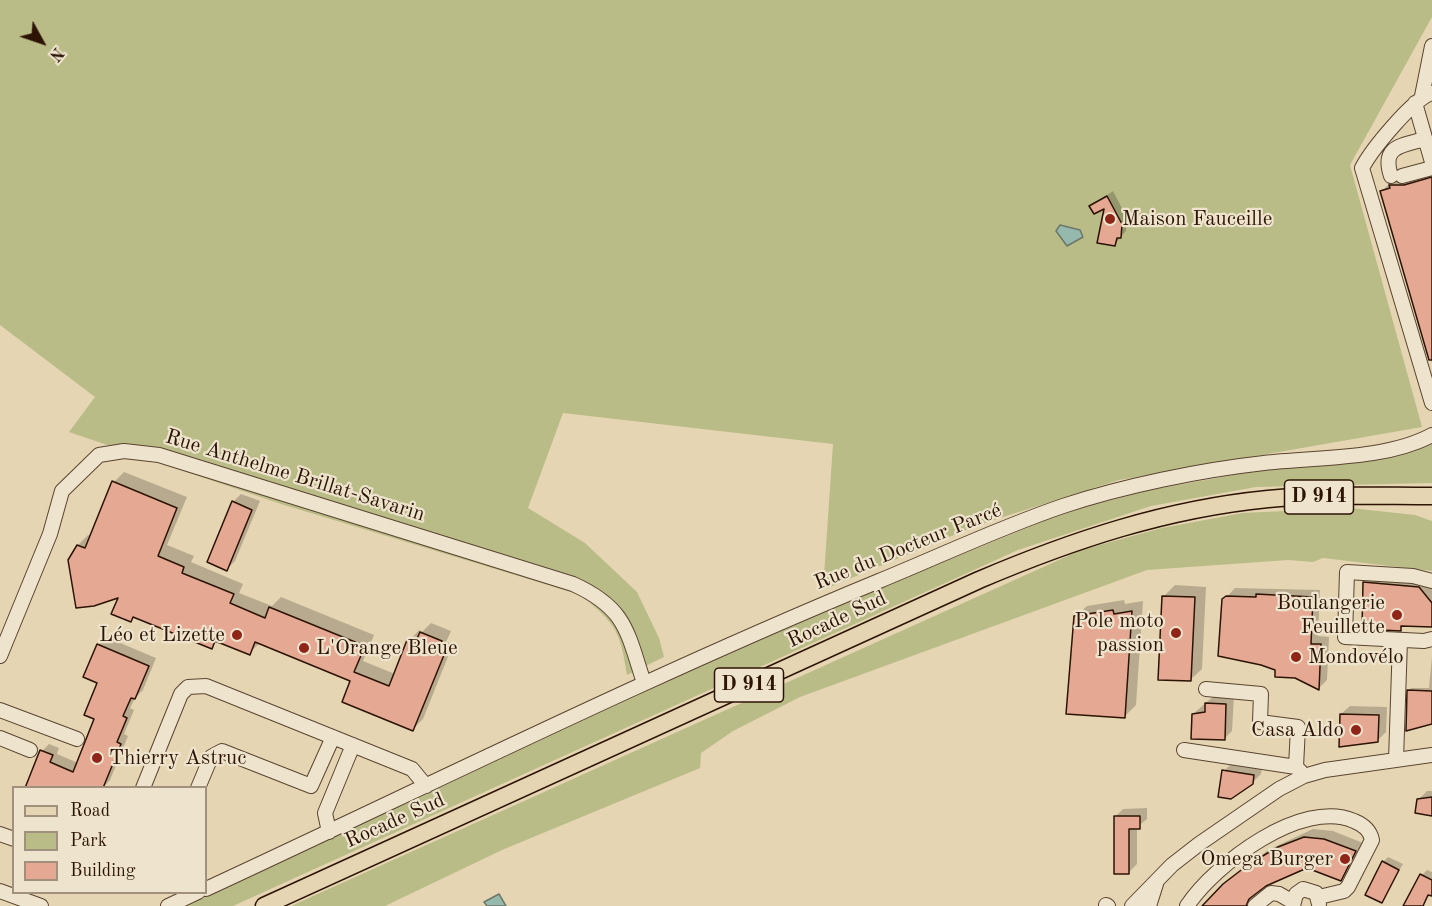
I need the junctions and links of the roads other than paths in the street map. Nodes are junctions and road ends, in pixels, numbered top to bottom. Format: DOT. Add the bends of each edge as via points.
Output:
graph roads {
  1 [pos="1432,46"];
  2 [pos="1432,73"];
  3 [pos="1432,82"];
  4 [pos="1423,98"];
  5 [pos="1403,117"];
  6 [pos="1426,117"];
  7 [pos="1428,144"];
  8 [pos="1432,162"];
  9 [pos="1432,168"];
  10 [pos="1431,397"];
  11 [pos="1432,435"];
  12 [pos="1432,496"];
  13 [pos="1390,497"];
  14 [pos="1432,508"];
  15 [pos="1432,581"];
  16 [pos="1432,639"];
  17 [pos="1400,640"];
  18 [pos="0,656"];
  19 [pos="644,683"];
  20 [pos="1206,689"];
  21 [pos="0,710"];
  22 [pos="333,737"];
  23 [pos="0,738"];
  24 [pos="77,739"];
  25 [pos="353,745"];
  26 [pos="30,750"];
  27 [pos="1184,750"];
  28 [pos="1432,755"];
  29 [pos="1396,760"];
  30 [pos="1300,771"];
  31 [pos="144,786"];
  32 [pos="199,786"];
  33 [pos="426,786"];
  34 [pos="329,832"];
  35 [pos="1156,882"];
  36 [pos="207,889"];
  37 [pos="0,891"];
  38 [pos="194,894"];
  39 [pos="1319,901"];
  40 [pos="1293,904"];
  41 [pos="41,906"];
  42 [pos="168,906"];
  43 [pos="264,906"];
  44 [pos="1132,906"];
  45 [pos="1149,906"];
  46 [pos="1187,906"];
  47 [pos="1255,906"];
  1 -- 4 [label="street"];
  2 -- 3 [label="street"];
  4 -- 5 [label="street"];
  4 -- 6 [label="street"];
  5 -- 6 [label="street"];
  5 -- 10 [label="street" via="1369,154 1362,168"];
  6 -- 7 [label="street"];
  7 -- 8 [label="street"];
  7 -- 9 [label="street" via="1396,148 1386,162 1396,176"];
  11 -- 19 [label="street, Rue du Docteur Parcé" via="1387,450 1260,463 1064,505"];
  12 -- 13 [label="main road, D 914"];
  13 -- 14 [label="main road, D 914"];
  13 -- 43 [label="main road, Rocade Sud / D 914" via="1248,501 1182,512 1087,537 958,589"];
  15 -- 17 [label="street" via="1347,572 1345,637"];
  16 -- 17 [label="street"];
  17 -- 29 [label="street"];
  18 -- 19 [label="street, Rue Anthelme Brillat-Savarin" via="50,534 62,491 99,454 124,450 159,455 573,584 598,596 615,611 627,632"];
  19 -- 33 [label="street, Rue du Docteur Parcé"];
  20 -- 30 [label="street" via="1261,694 1260,722 1298,727"];
  21 -- 24 [label="street"];
  22 -- 25 [label="street"];
  22 -- 31 [label="street" via="206,686 188,687 181,694"];
  22 -- 32 [label="street" via="311,786 222,751 211,757"];
  23 -- 26 [label="street"];
  25 -- 33 [label="street" via="412,769"];
  25 -- 34 [label="street" via="325,813"];
  27 -- 30 [label="street"];
  28 -- 29 [label="street"];
  29 -- 30 [label="street"];
  30 -- 35 [label="street" via="1199,844"];
  33 -- 34 [label="street, Rue du Docteur Parcé"];
  34 -- 36 [label="street, Rue du Docteur Parcé"];
  35 -- 44 [label="street"];
  35 -- 45 [label="street"];
  37 -- 41 [label="street"];
  38 -- 42 [label="street"];
  39 -- 40 [label="street" via="1312,890 1303,889 1296,894"];
  39 -- 46 [label="street" via="1348,887 1372,840 1362,824 1332,815 1295,824 1262,839 1210,877"];
  40 -- 47 [label="street" via="1271,893"];
}
